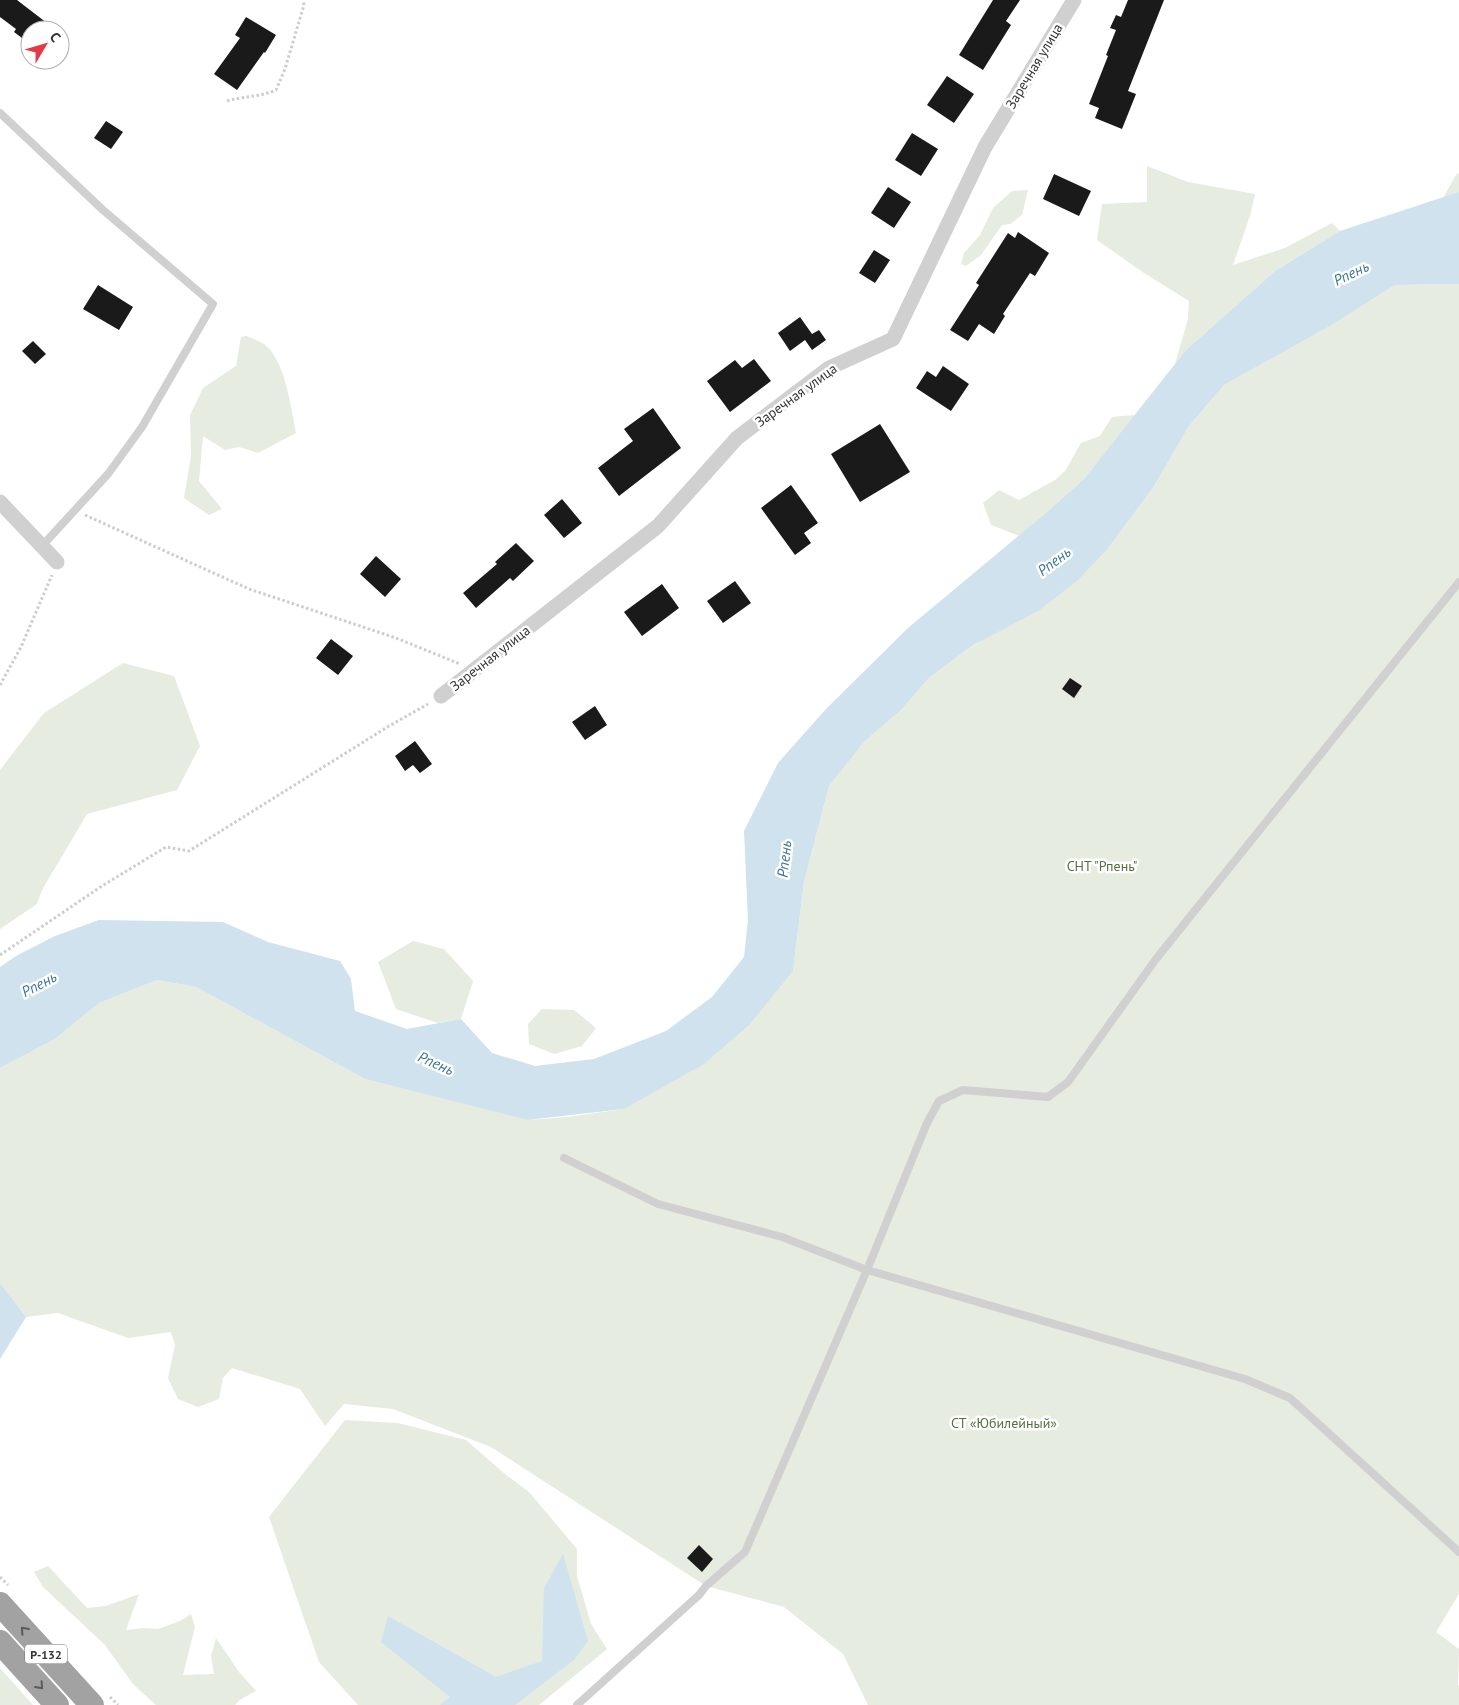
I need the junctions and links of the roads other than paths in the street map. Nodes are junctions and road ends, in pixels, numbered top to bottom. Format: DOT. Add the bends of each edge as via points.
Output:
graph roads {
  1 [pos="1074,0"];
  2 [pos="0,112"];
  3 [pos="0,502"];
  4 [pos="42,546"];
  5 [pos="57,562"];
  6 [pos="1459,582"];
  7 [pos="441,696"];
  8 [pos="564,1158"];
  9 [pos="867,1270"];
  10 [pos="1459,1552"];
  11 [pos="0,1604"];
  12 [pos="0,1642"];
  13 [pos="57,1705"];
  14 [pos="92,1705"];
  15 [pos="578,1705"];
  1 -- 7 [label="street, Заречная улица" via="985,146 893,339 829,368 736,438 658,526"];
  2 -- 4 [label="lane" via="103,210 213,304 142,427 108,474"];
  3 -- 4 [label="street"];
  4 -- 5 [label="street"];
  6 -- 9 [label="lane" via="1156,959 1068,1082 1048,1097 963,1090 939,1101"];
  8 -- 9 [label="lane" via="658,1204 782,1237"];
  9 -- 10 [label="lane" via="1245,1379 1290,1398"];
  9 -- 15 [label="lane" via="744,1552"];
  14 -- 11 [label="highway, Р-132, one-way"];
  12 -- 13 [label="highway, Р-132, one-way"];
}
